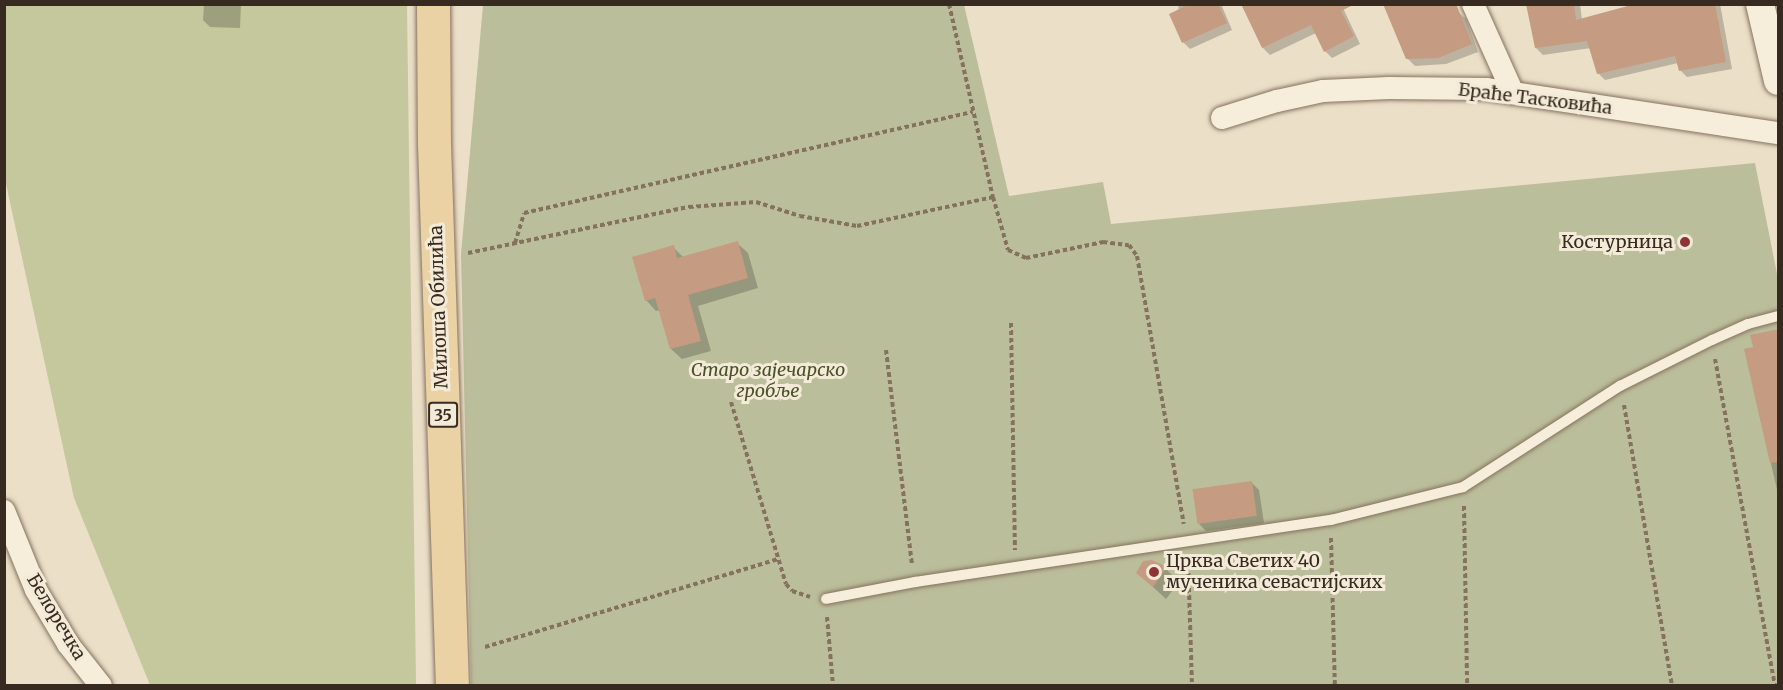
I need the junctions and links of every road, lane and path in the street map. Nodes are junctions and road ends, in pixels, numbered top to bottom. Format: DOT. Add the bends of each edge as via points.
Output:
graph roads {
  1 [pos="433,4"];
  2 [pos="445,4"];
  3 [pos="949,4"];
  4 [pos="1473,4"];
  5 [pos="1760,4"];
  6 [pos="1779,81"];
  7 [pos="1513,93"];
  8 [pos="973,112"];
  9 [pos="1221,118"];
  10 [pos="1779,133"];
  11 [pos="434,144"];
  12 [pos="993,197"];
  13 [pos="514,243"];
  14 [pos="437,257"];
  15 [pos="1779,316"];
  16 [pos="1011,323"];
  17 [pos="1712,340"];
  18 [pos="886,350"];
  19 [pos="1620,386"];
  20 [pos="731,402"];
  21 [pos="1463,487"];
  22 [pos="4,511"];
  23 [pos="1330,520"];
  24 [pos="1187,542"];
  25 [pos="779,559"];
  26 [pos="1016,569"];
  27 [pos="915,582"];
  28 [pos="826,599"];
  29 [pos="485,646"];
  30 [pos="101,686"];
  31 [pos="452,686"];
  32 [pos="833,686"];
  33 [pos="1192,686"];
  34 [pos="1335,686"];
  35 [pos="1467,686"];
  36 [pos="1672,686"];
  37 [pos="1775,686"];
  1 -- 11 [label="main road, Милоша Обилића / 35"];
  2 -- 11 [label="main road, Милоша Обилића / 35"];
  3 -- 8 [label="path"];
  4 -- 7 [label="street"];
  5 -- 6 [label="street"];
  7 -- 9 [label="street, Браће Тасковића" via="1486,89 1323,91"];
  7 -- 10 [label="street, Браће Тасковића"];
  8 -- 12 [label="path"];
  8 -- 13 [label="path" via="524,213"];
  11 -- 14 [label="main road, Милоша Обилића / 35"];
  12 -- 13 [label="path" via="856,226 800,216 756,202 688,207"];
  12 -- 24 [label="path" via="1008,250 1026,258 1103,242 1129,245 1137,256"];
  13 -- 14 [label="path"];
  14 -- 31 [label="main road, Милоша Обилића / 35"];
  15 -- 17 [label="lane"];
  16 -- 26 [label="path"];
  17 -- 19 [label="lane"];
  17 -- 37 [label="path"];
  18 -- 27 [label="path"];
  19 -- 21 [label="lane"];
  19 -- 36 [label="path"];
  20 -- 25 [label="path"];
  21 -- 23 [label="lane"];
  21 -- 35 [label="path"];
  22 -- 30 [label="street, Белоречка" via="36,590"];
  23 -- 24 [label="lane"];
  23 -- 34 [label="path"];
  24 -- 26 [label="lane"];
  24 -- 33 [label="path"];
  25 -- 28 [label="path" via="792,591"];
  25 -- 29 [label="path"];
  26 -- 27 [label="lane"];
  27 -- 28 [label="lane"];
  28 -- 32 [label="path"];
}
